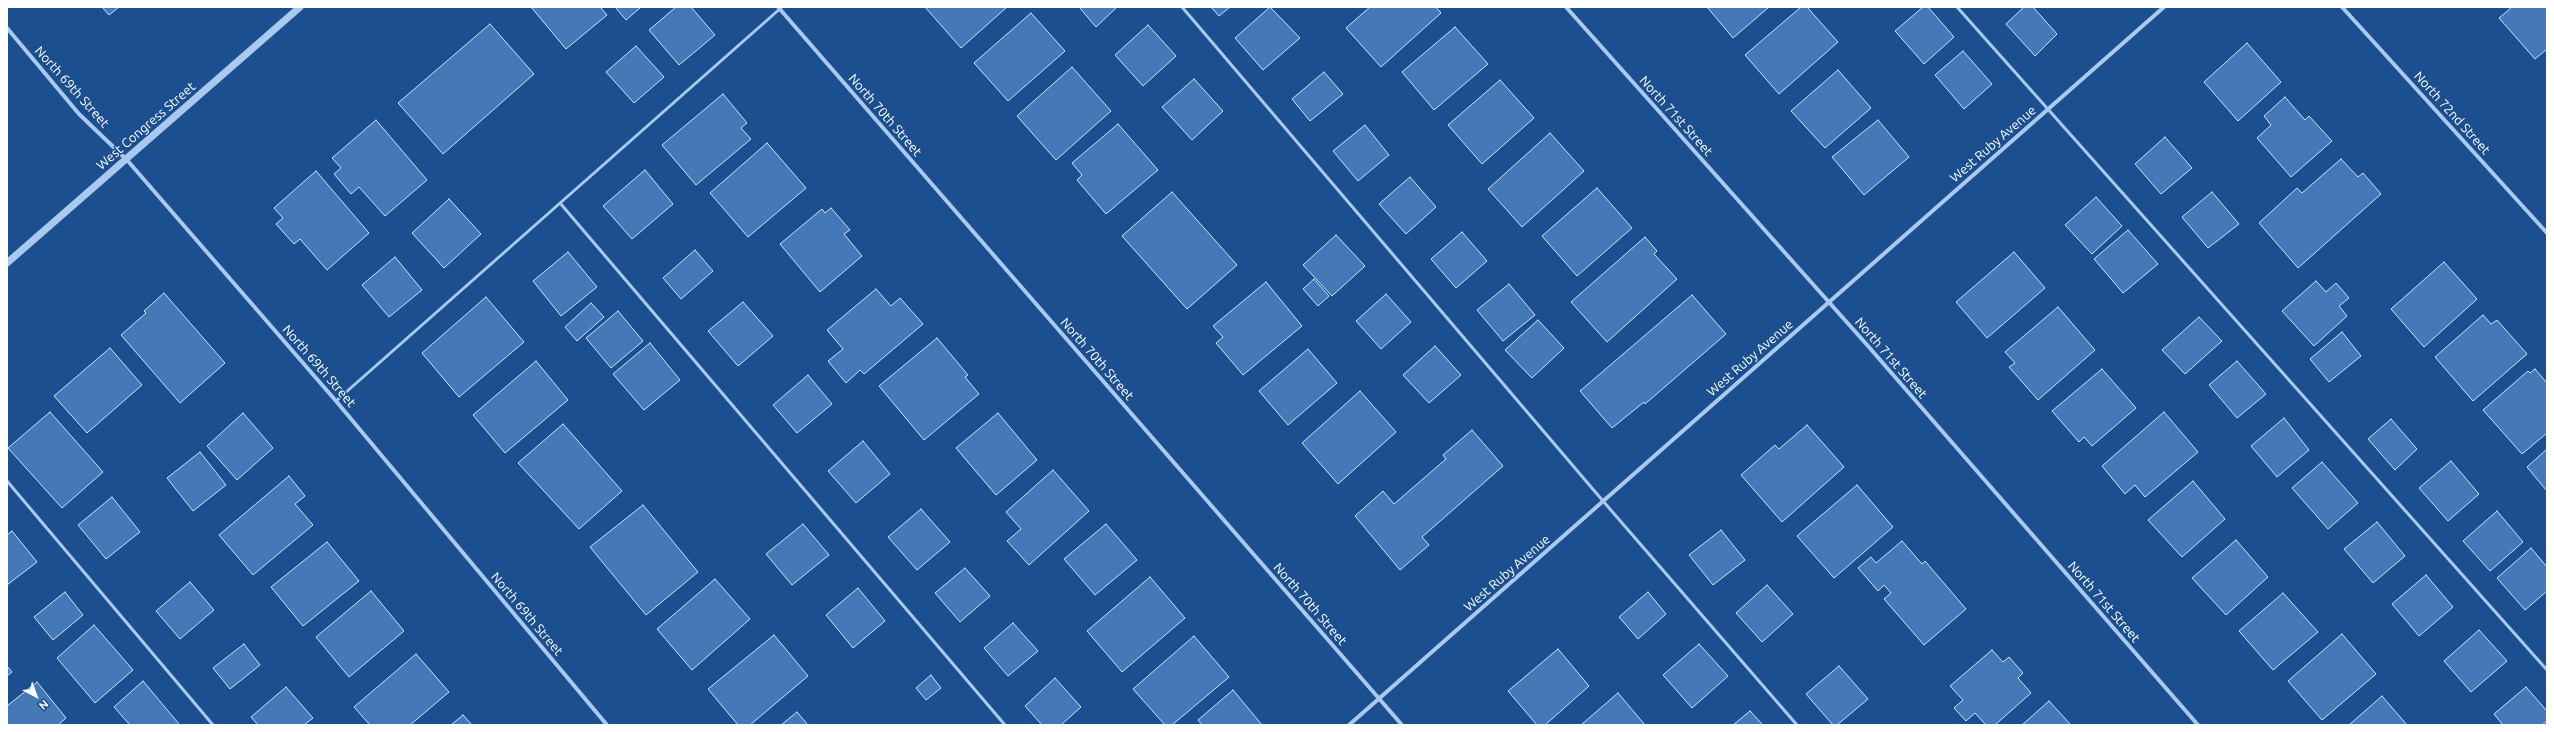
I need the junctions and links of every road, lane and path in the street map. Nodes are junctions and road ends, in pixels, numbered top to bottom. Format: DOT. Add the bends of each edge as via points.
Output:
graph roads {
  1 [pos="300,7"];
  2 [pos="1182,7"];
  3 [pos="1566,7"];
  4 [pos="1958,7"];
  5 [pos="2164,7"];
  6 [pos="2342,7"];
  7 [pos="780,8"];
  8 [pos="7,28"];
  9 [pos="2047,110"];
  10 [pos="127,160"];
  11 [pos="560,202"];
  12 [pos="2547,233"];
  13 [pos="7,263"];
  14 [pos="1829,302"];
  15 [pos="336,401"];
  16 [pos="7,481"];
  17 [pos="1603,501"];
  18 [pos="2547,670"];
  19 [pos="1379,698"];
  20 [pos="213,725"];
  21 [pos="607,725"];
  22 [pos="1005,725"];
  23 [pos="1349,725"];
  24 [pos="1402,725"];
  25 [pos="1797,725"];
  26 [pos="2198,725"];
  1 -- 10 [label="street, West Congress Street"];
  2 -- 17 [label="lane"];
  3 -- 14 [label="street, North 71st Street"];
  4 -- 9 [label="lane"];
  5 -- 9 [label="street, West Ruby Avenue"];
  6 -- 12 [label="street, North 72nd Street"];
  7 -- 11 [label="lane"];
  7 -- 19 [label="street, North 70th Street"];
  8 -- 10 [label="street, North 69th Street" via="79,114"];
  9 -- 14 [label="street, West Ruby Avenue"];
  9 -- 18 [label="lane"];
  10 -- 13 [label="street, West Congress Street"];
  10 -- 15 [label="street, North 69th Street"];
  11 -- 15 [label="lane"];
  11 -- 22 [label="lane"];
  14 -- 17 [label="street, West Ruby Avenue"];
  14 -- 26 [label="street, North 71st Street"];
  15 -- 21 [label="street, North 69th Street"];
  16 -- 20 [label="lane"];
  17 -- 19 [label="street, West Ruby Avenue"];
  17 -- 25 [label="lane"];
  19 -- 23 [label="street, West Ruby Avenue"];
  19 -- 24 [label="street, North 70th Street"];
}
